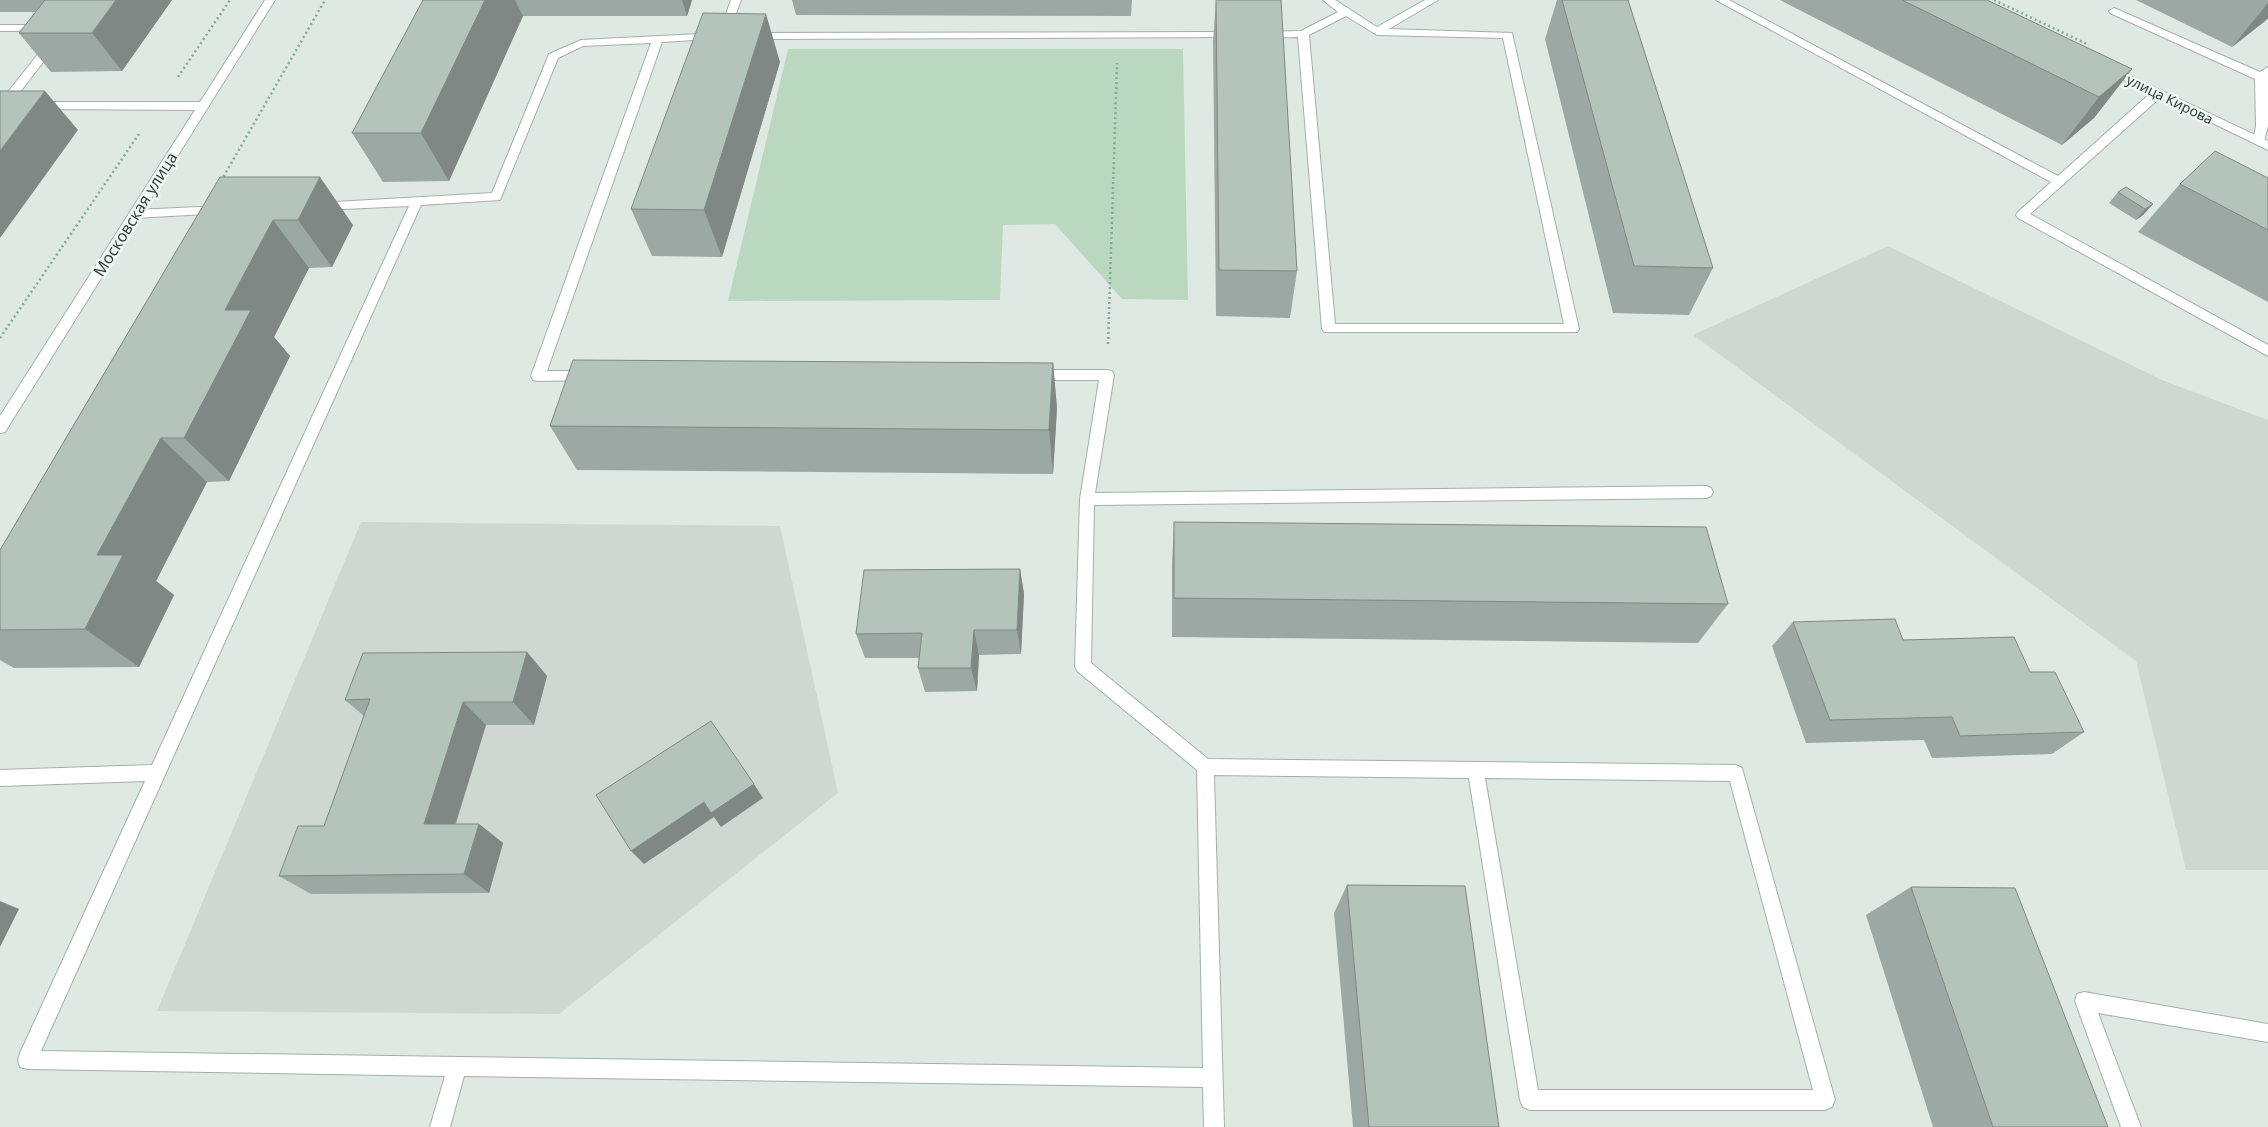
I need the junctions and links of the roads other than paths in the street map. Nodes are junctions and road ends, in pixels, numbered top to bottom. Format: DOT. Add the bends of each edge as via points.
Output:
graph roads {
  1 [pos="270,0"];
  2 [pos="736,0"];
  3 [pos="1328,0"];
  4 [pos="1433,0"];
  5 [pos="1721,0"];
  6 [pos="2114,11"];
  7 [pos="1346,12"];
  8 [pos="0,28"];
  9 [pos="1377,32"];
  10 [pos="1302,34"];
  11 [pos="732,36"];
  12 [pos="658,39"];
  13 [pos="2096,63"];
  14 [pos="2264,73"];
  15 [pos="2158,93"];
  16 [pos="203,106"];
  17 [pos="2,108"];
  18 [pos="2263,144"];
  19 [pos="2059,181"];
  20 [pos="417,202"];
  21 [pos="310,206"];
  22 [pos="233,209"];
  23 [pos="135,214"];
  24 [pos="2268,352"];
  25 [pos="1017,375"];
  26 [pos="598,376"];
  27 [pos="0,428"];
  28 [pos="1706,492"];
  29 [pos="1086,500"];
  30 [pos="1204,767"];
  31 [pos="1476,771"];
  32 [pos="157,773"];
  33 [pos="0,778"];
  34 [pos="2268,1033"];
  35 [pos="457,1067"];
  36 [pos="1212,1078"];
  37 [pos="440,1127"];
  38 [pos="1214,1127"];
  39 [pos="2130,1127"];
  1 -- 16 [label="street, Московская улица"];
  2 -- 11 [label="street"];
  3 -- 7 [label="street"];
  4 -- 9 [label="street"];
  5 -- 19 [label="street"];
  6 -- 14 [label="street"];
  7 -- 9 [label="street"];
  7 -- 10 [label="street"];
  8 -- 17 [label="street" via="56,32"];
  9 -- 10 [label="street" via="1508,35 1572,329 1329,329"];
  10 -- 11 [label="street"];
  11 -- 12 [label="street"];
  12 -- 20 [label="street" via="581,43 552,56 496,197"];
  12 -- 26 [label="street" via="538,376"];
  13 -- 15 [label="street, улица Кирова"];
  14 -- 18 [label="street"];
  15 -- 18 [label="street, улица Кирова"];
  15 -- 19 [label="street"];
  16 -- 17 [label="street"];
  16 -- 23 [label="street, Московская улица"];
  19 -- 24 [label="street" via="2022,215"];
  20 -- 21 [label="street"];
  20 -- 32 [label="street"];
  22 -- 23 [label="street"];
  23 -- 27 [label="street, Московская улица"];
  25 -- 29 [label="street" via="1107,375"];
  28 -- 29 [label="street"];
  29 -- 30 [label="street" via="1083,666"];
  30 -- 31 [label="street"];
  30 -- 36 [label="street"];
  31 -- 31 [label="street" via="1736,772 1825,1100 1530,1100"];
  32 -- 33 [label="street"];
  32 -- 35 [label="street" via="26,1060"];
  34 -- 39 [label="street" via="2084,1001"];
  35 -- 36 [label="street"];
  35 -- 37 [label="street"];
  36 -- 38 [label="street"];
}
